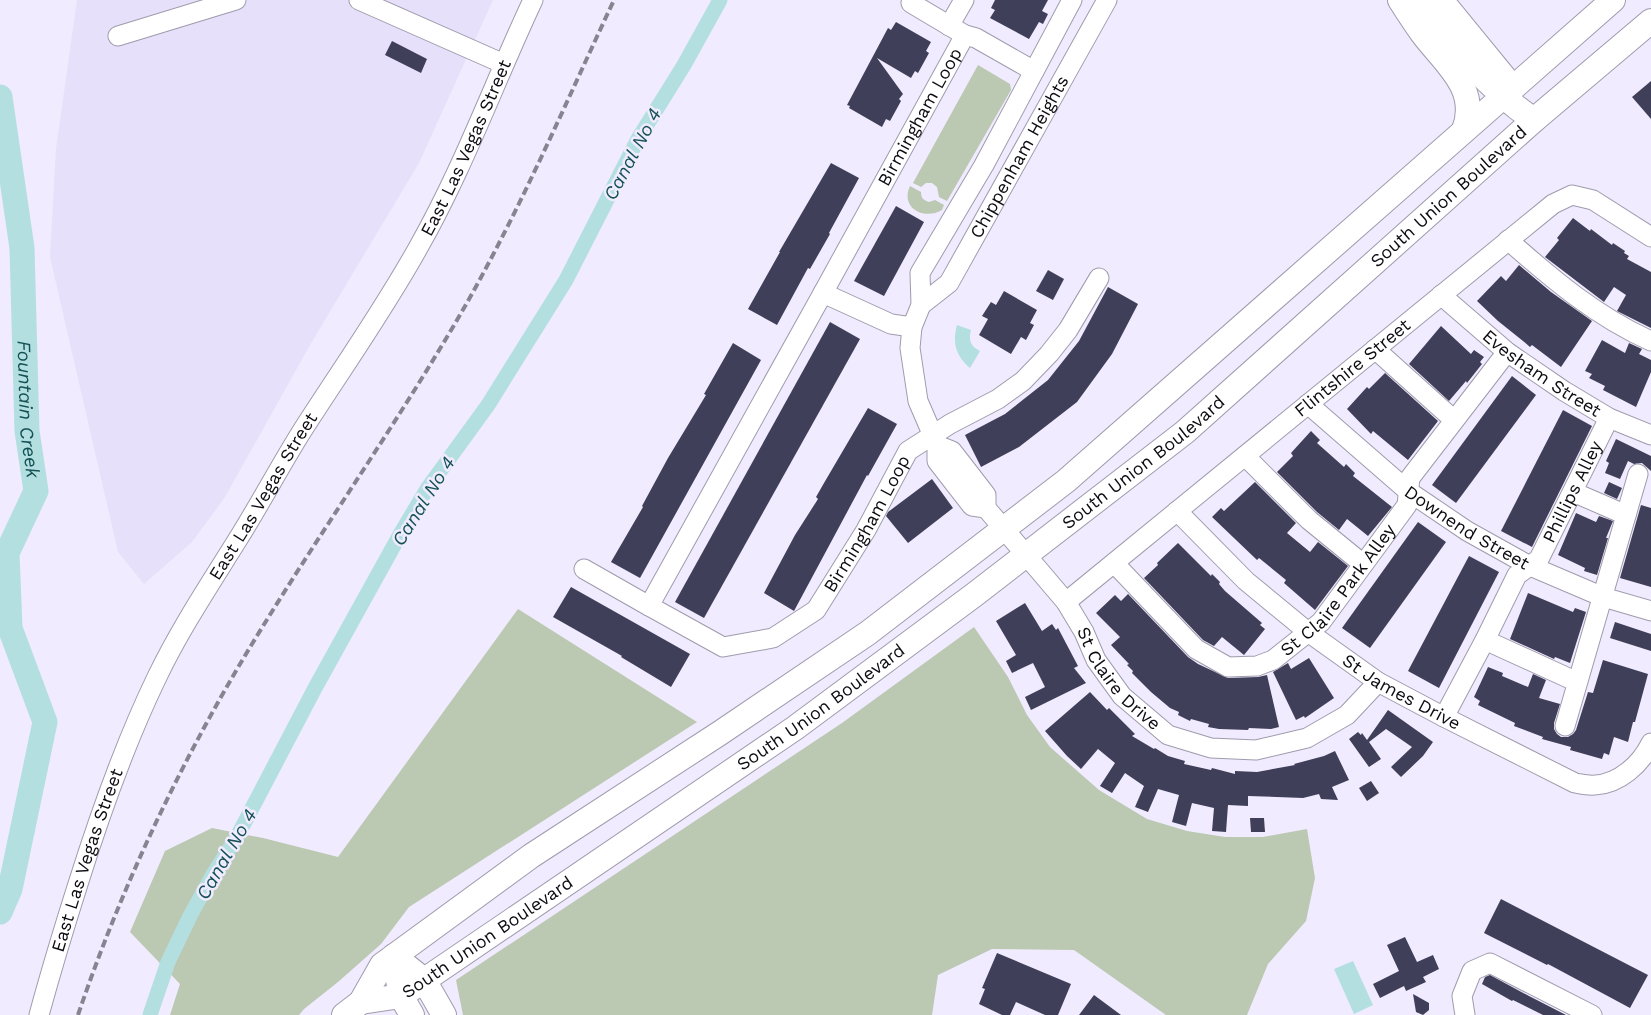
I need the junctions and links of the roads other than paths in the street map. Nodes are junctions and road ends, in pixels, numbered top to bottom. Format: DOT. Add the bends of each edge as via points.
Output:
graph roads {
  1 [pos="236,0"];
  2 [pos="359,0"];
  3 [pos="532,0"];
  4 [pos="964,0"];
  5 [pos="1072,0"];
  6 [pos="1107,0"];
  7 [pos="1400,0"];
  8 [pos="1420,0"];
  9 [pos="1441,0"];
  10 [pos="1613,0"];
  11 [pos="911,3"];
  12 [pos="1651,20"];
  13 [pos="957,31"];
  14 [pos="118,36"];
  15 [pos="504,64"];
  16 [pos="1034,71"];
  17 [pos="1508,92"];
  18 [pos="1534,120"];
  19 [pos="1464,130"];
  20 [pos="1651,237"];
  21 [pos="1508,240"];
  22 [pos="1099,278"];
  23 [pos="822,293"];
  24 [pos="1441,295"];
  25 [pos="921,305"];
  26 [pos="912,327"];
  27 [pos="1651,341"];
  28 [pos="1375,349"];
  29 [pos="1507,352"];
  30 [pos="1308,404"];
  31 [pos="1610,418"];
  32 [pos="1454,420"];
  33 [pos="1650,429"];
  34 [pos="934,440"];
  35 [pos="1245,456"];
  36 [pos="1638,474"];
  37 [pos="1408,492"];
  38 [pos="1573,492"];
  39 [pos="1178,511"];
  40 [pos="1626,515"];
  41 [pos="1004,528"];
  42 [pos="1025,555"];
  43 [pos="1114,563"];
  44 [pos="1363,564"];
  45 [pos="1528,565"];
  46 [pos="584,569"];
  47 [pos="1603,597"];
  48 [pos="1066,602"];
  49 [pos="649,606"];
  50 [pos="1651,611"];
  51 [pos="1308,632"];
  52 [pos="1485,640"];
  53 [pos="1378,682"];
  54 [pos="1577,682"];
  55 [pos="1444,717"];
  56 [pos="1565,726"];
  57 [pos="1651,743"];
  58 [pos="394,956"];
  59 [pos="424,980"];
  60 [pos="407,1006"];
  61 [pos="353,1009"];
  62 [pos="39,1015"];
  63 [pos="444,1015"];
  64 [pos="1465,1015"];
  65 [pos="1592,1015"];
  1 -- 14 [label="street"];
  2 -- 15 [label="street"];
  3 -- 15 [label="street, East Las Vegas Street"];
  4 -- 13 [label="street, Birmingham Loop"];
  5 -- 16 [label="street, Chippenham Heights"];
  6 -- 25 [label="street, Chippenham Heights" via="949,283"];
  7 -- 19 [label="main road" via="1421,32 1459,78 1469,106"];
  8 -- 17 [label="main road" via="1460,51"];
  9 -- 17 [label="main road"];
  10 -- 17 [label="main road, South Union Boulevard"];
  11 -- 13 [label="street"];
  12 -- 18 [label="main road, South Union Boulevard"];
  13 -- 16 [label="street, Birmingham Loop" via="976,38"];
  13 -- 23 [label="street, Birmingham Loop"];
  15 -- 62 [label="street, East Las Vegas Street" via="472,140 419,247 366,336 301,434 158,674 102,810 56,951"];
  16 -- 25 [label="street, Chippenham Heights" via="920,273"];
  17 -- 18 [label="main road"];
  17 -- 19 [label="main road, South Union Boulevard"];
  18 -- 42 [label="main road, South Union Boulevard" via="1185,432"];
  19 -- 41 [label="main road, South Union Boulevard" via="1066,481"];
  20 -- 21 [label="street, Flintshire Street" via="1593,200 1572,195 1553,204"];
  21 -- 24 [label="street, Flintshire Street"];
  21 -- 27 [label="street" via="1548,276 1594,310"];
  22 -- 34 [label="street, Birmingham Loop" via="1068,330 1023,381"];
  23 -- 26 [label="street" via="891,324"];
  23 -- 49 [label="street, Birmingham Loop"];
  24 -- 28 [label="street, Flintshire Street"];
  24 -- 29 [label="street, Evesham Street"];
  25 -- 26 [label="street, Chippenham Heights"];
  26 -- 34 [label="street, Chippenham Heights" via="910,348 918,401"];
  28 -- 30 [label="street, Flintshire Street"];
  28 -- 32 [label="street"];
  29 -- 31 [label="street, Evesham Street"];
  29 -- 32 [label="street, St Claire Park Alley"];
  30 -- 35 [label="street, Flintshire Street"];
  30 -- 37 [label="street, Downend Street"];
  31 -- 33 [label="street, Evesham Street"];
  31 -- 38 [label="street, Phillips Alley"];
  32 -- 37 [label="street, St Claire Park Alley" via="1410,478"];
  34 -- 41 [label="street, Chippenham Heights" via="937,461 972,506 986,508"];
  34 -- 49 [label="street, Birmingham Loop" via="908,451 866,530 816,610 773,638 723,648"];
  35 -- 39 [label="street, Flintshire Street"];
  35 -- 44 [label="street" via="1310,520"];
  36 -- 40 [label="street"];
  37 -- 44 [label="street, St Claire Park Alley" via="1407,505"];
  37 -- 45 [label="street, Downend Street" via="1467,531"];
  38 -- 40 [label="street"];
  38 -- 45 [label="street, Phillips Alley" via="1539,558"];
  39 -- 43 [label="street, Flintshire Street"];
  39 -- 51 [label="street, St James Drive" via="1246,581"];
  40 -- 47 [label="street"];
  41 -- 42 [label="street, St Claire Drive"];
  41 -- 58 [label="main road, South Union Boulevard" via="868,633 532,856"];
  42 -- 48 [label="street, St Claire Drive"];
  42 -- 59 [label="main road, South Union Boulevard" via="795,728"];
  43 -- 48 [label="street, Flintshire Street"];
  43 -- 51 [label="street, St Claire Park Alley" via="1196,649 1228,667 1257,666 1273,660"];
  44 -- 51 [label="street, St Claire Park Alley" via="1321,622"];
  45 -- 47 [label="street, Downend Street"];
  45 -- 52 [label="street, Phillips Alley" via="1517,574"];
  46 -- 49 [label="street, Birmingham Loop"];
  47 -- 50 [label="street, Downend Street"];
  47 -- 54 [label="street"];
  48 -- 53 [label="street, St Claire Drive" via="1096,660 1122,696 1168,735 1212,748 1256,750 1306,738 1347,715"];
  51 -- 53 [label="street, St James Drive"];
  52 -- 54 [label="street"];
  52 -- 55 [label="street, Phillips Alley"];
  53 -- 55 [label="street, St James Drive"];
  54 -- 56 [label="street"];
  55 -- 57 [label="street, St James Drive" via="1575,783 1595,785 1615,780 1636,766"];
  58 -- 59 [label="main road"];
  58 -- 60 [label="main road"];
  58 -- 61 [label="main road, South Union Boulevard" via="382,965"];
  59 -- 60 [label="main road, South Union Boulevard"];
  59 -- 63 [label="main road"];
  60 -- 61 [label="main road, South Union Boulevard"];
  64 -- 65 [label="street" via="1462,996 1472,971 1490,962"];
}
